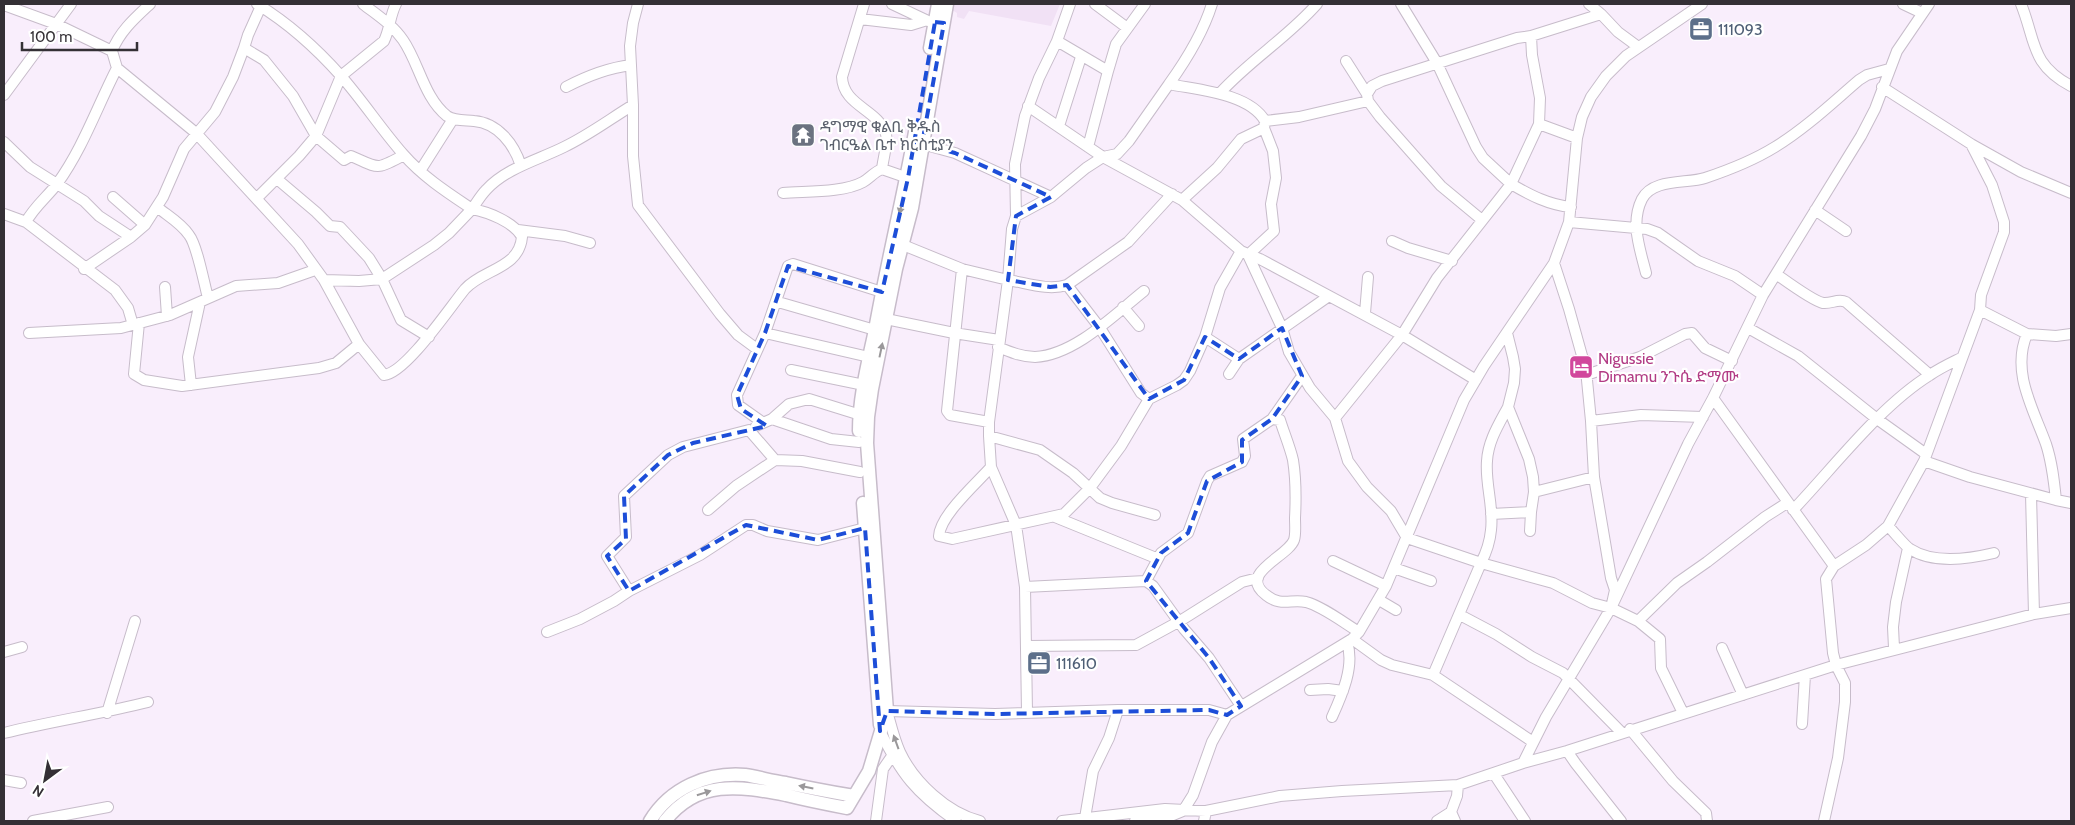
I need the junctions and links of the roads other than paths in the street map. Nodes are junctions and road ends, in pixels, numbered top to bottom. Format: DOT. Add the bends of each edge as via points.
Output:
graph roads {
  1 [pos="4,4"];
  2 [pos="71,4"];
  3 [pos="150,4"];
  4 [pos="363,4"];
  5 [pos="396,4"];
  6 [pos="638,4"];
  7 [pos="864,4"];
  8 [pos="892,4"];
  9 [pos="938,4"];
  10 [pos="947,4"];
  11 [pos="1070,4"];
  12 [pos="1095,4"];
  13 [pos="1145,4"];
  14 [pos="1212,4"];
  15 [pos="1317,4"];
  16 [pos="1401,4"];
  17 [pos="1589,4"];
  18 [pos="1702,4"];
  19 [pos="1903,4"];
  20 [pos="1929,4"];
  21 [pos="2021,4"];
  22 [pos="259,5"];
  23 [pos="1922,13"];
  24 [pos="1601,14"];
  25 [pos="860,19"];
  26 [pos="934,22"];
  27 [pos="56,24"];
  28 [pos="390,24"];
  29 [pos="1126,27"];
  30 [pos="1531,36"];
  31 [pos="1057,41"];
  32 [pos="1637,46"];
  33 [pos="244,48"];
  34 [pos="112,51"];
  35 [pos="1081,57"];
  36 [pos="1346,61"];
  37 [pos="1437,63"];
  38 [pos="631,65"];
  39 [pos="117,68"];
  40 [pos="1888,69"];
  41 [pos="1108,71"];
  42 [pos="342,76"];
  43 [pos="1169,84"];
  44 [pos="2071,86"];
  45 [pos="566,87"];
  46 [pos="1882,88"];
  47 [pos="1220,93"];
  48 [pos="4,96"];
  49 [pos="1367,98"];
  50 [pos="633,105"];
  51 [pos="1028,106"];
  52 [pos="453,119"];
  53 [pos="1264,124"];
  54 [pos="1539,124"];
  55 [pos="1059,126"];
  56 [pos="196,133"];
  57 [pos="316,136"];
  58 [pos="1577,138"];
  59 [pos="4,142"];
  60 [pos="922,144"];
  61 [pos="1971,144"];
  62 [pos="1088,147"];
  63 [pos="404,155"];
  64 [pos="1103,157"];
  65 [pos="521,166"];
  66 [pos="882,169"];
  67 [pos="420,171"];
  68 [pos="277,178"];
  69 [pos="908,178"];
  70 [pos="1016,182"];
  71 [pos="57,184"];
  72 [pos="1511,184"];
  73 [pos="783,192"];
  74 [pos="2071,193"];
  75 [pos="1172,194"];
  76 [pos="113,197"];
  77 [pos="1051,197"];
  78 [pos="257,198"];
  79 [pos="1182,200"];
  80 [pos="157,207"];
  81 [pos="1571,208"];
  82 [pos="472,209"];
  83 [pos="1815,210"];
  84 [pos="4,214"];
  85 [pos="1016,216"];
  86 [pos="1482,220"];
  87 [pos="26,222"];
  88 [pos="1569,222"];
  89 [pos="145,225"];
  90 [pos="1635,228"];
  91 [pos="518,230"];
  92 [pos="1846,231"];
  93 [pos="131,237"];
  94 [pos="1392,241"];
  95 [pos="590,243"];
  96 [pos="903,245"];
  97 [pos="1245,253"];
  98 [pos="1452,261"];
  99 [pos="1554,263"];
  100 [pos="84,268"];
  101 [pos="962,269"];
  102 [pos="315,270"];
  103 [pos="1646,273"];
  104 [pos="1776,274"];
  105 [pos="1368,277"];
  106 [pos="382,278"];
  107 [pos="324,280"];
  108 [pos="1008,280"];
  109 [pos="1067,285"];
  110 [pos="165,286"];
  111 [pos="1144,291"];
  112 [pos="882,292"];
  113 [pos="1763,295"];
  114 [pos="1329,296"];
  115 [pos="204,300"];
  116 [pos="778,302"];
  117 [pos="1123,308"];
  118 [pos="1980,310"];
  119 [pos="1365,313"];
  120 [pos="167,316"];
  121 [pos="886,319"];
  122 [pos="136,324"];
  123 [pos="1139,326"];
  124 [pos="1100,328"];
  125 [pos="1282,328"];
  126 [pos="1748,328"];
  127 [pos="875,330"];
  128 [pos="29,333"];
  129 [pos="765,333"];
  130 [pos="954,333"];
  131 [pos="1507,333"];
  132 [pos="2027,334"];
  133 [pos="2071,334"];
  134 [pos="1402,335"];
  135 [pos="429,336"];
  136 [pos="1205,337"];
  137 [pos="359,344"];
  138 [pos="998,344"];
  139 [pos="757,349"];
  140 [pos="869,358"];
  141 [pos="1961,358"];
  142 [pos="1239,359"];
  143 [pos="1732,361"];
  144 [pos="791,370"];
  145 [pos="1229,374"];
  146 [pos="1586,375"];
  147 [pos="1930,375"];
  148 [pos="1302,376"];
  149 [pos="1476,380"];
  150 [pos="191,385"];
  151 [pos="864,385"];
  152 [pos="1713,398"];
  153 [pos="1149,399"];
  154 [pos="1508,407"];
  155 [pos="863,416"];
  156 [pos="1703,417"];
  157 [pos="1272,418"];
  158 [pos="1335,418"];
  159 [pos="772,419"];
  160 [pos="1877,419"];
  161 [pos="1591,421"];
  162 [pos="762,422"];
  163 [pos="989,422"];
  164 [pos="750,430"];
  165 [pos="989,436"];
  166 [pos="859,442"];
  167 [pos="1925,458"];
  168 [pos="775,460"];
  169 [pos="991,467"];
  170 [pos="860,472"];
  171 [pos="1594,477"];
  172 [pos="1090,488"];
  173 [pos="1534,492"];
  174 [pos="2031,494"];
  175 [pos="2056,500"];
  176 [pos="2071,503"];
  177 [pos="1790,507"];
  178 [pos="708,510"];
  179 [pos="1530,512"];
  180 [pos="1491,514"];
  181 [pos="1155,515"];
  182 [pos="1055,517"];
  183 [pos="1016,525"];
  184 [pos="1888,526"];
  185 [pos="865,528"];
  186 [pos="1530,531"];
  187 [pos="1406,538"];
  188 [pos="1908,548"];
  189 [pos="1994,553"];
  190 [pos="1156,558"];
  191 [pos="1333,560"];
  192 [pos="1481,563"];
  193 [pos="1834,566"];
  194 [pos="1394,568"];
  195 [pos="1258,578"];
  196 [pos="1146,581"];
  197 [pos="1431,582"];
  198 [pos="1386,586"];
  199 [pos="1025,587"];
  200 [pos="629,592"];
  201 [pos="1379,600"];
  202 [pos="1611,608"];
  203 [pos="2071,608"];
  204 [pos="1396,610"];
  205 [pos="2034,614"];
  206 [pos="1460,615"];
  207 [pos="135,621"];
  208 [pos="1180,621"];
  209 [pos="1638,621"];
  210 [pos="547,632"];
  211 [pos="1353,638"];
  212 [pos="1027,646"];
  213 [pos="22,648"];
  214 [pos="1722,648"];
  215 [pos="1894,648"];
  216 [pos="4,652"];
  217 [pos="1836,664"];
  218 [pos="1433,675"];
  219 [pos="1805,675"];
  220 [pos="1569,680"];
  221 [pos="1310,690"];
  222 [pos="1343,691"];
  223 [pos="1743,694"];
  224 [pos="148,702"];
  225 [pos="1241,706"];
  226 [pos="1118,710"];
  227 [pos="887,711"];
  228 [pos="1027,712"];
  229 [pos="108,713"];
  230 [pos="1683,714"];
  231 [pos="1227,715"];
  232 [pos="1332,717"];
  233 [pos="1802,724"];
  234 [pos="880,731"];
  235 [pos="1626,731"];
  236 [pos="4,733"];
  237 [pos="1533,742"];
  238 [pos="1567,751"];
  239 [pos="892,756"];
  240 [pos="1523,763"];
  241 [pos="1494,774"];
  242 [pos="4,780"];
  243 [pos="20,783"];
  244 [pos="1458,785"];
  245 [pos="854,796"];
  246 [pos="108,807"];
  247 [pos="1184,811"];
  248 [pos="1205,816"];
  249 [pos="1453,817"];
  250 [pos="1085,818"];
  251 [pos="33,821"];
  252 [pos="650,821"];
  253 [pos="665,821"];
  254 [pos="876,821"];
  255 [pos="956,821"];
  256 [pos="980,821"];
  257 [pos="1062,821"];
  258 [pos="1135,821"];
  259 [pos="1437,821"];
  260 [pos="1524,821"];
  261 [pos="1621,821"];
  262 [pos="1707,821"];
  263 [pos="1824,821"];
  1 -- 27 [label="street"];
  2 -- 27 [label="street"];
  3 -- 34 [label="street" via="124,29"];
  4 -- 28 [label="street"];
  5 -- 28 [label="street"];
  6 -- 38 [label="street" via="630,46"];
  7 -- 25 [label="street"];
  8 -- 26 [label="street"];
  9 -- 26 [label="main road"];
  10 -- 26 [label="main road"];
  11 -- 31 [label="street"];
  12 -- 29 [label="street"];
  13 -- 29 [label="street"];
  14 -- 43 [label="street" via="1185,61"];
  15 -- 47 [label="street" via="1291,31 1250,62"];
  16 -- 37 [label="street"];
  17 -- 24 [label="street"];
  18 -- 32 [label="street"];
  19 -- 23 [label="street"];
  20 -- 23 [label="street"];
  21 -- 44 [label="street" via="2040,60 2049,71"];
  22 -- 33 [label="street"];
  22 -- 42 [label="street" via="309,42"];
  23 -- 40 [label="street"];
  24 -- 30 [label="street"];
  24 -- 32 [label="street"];
  25 -- 26 [label="street" via="911,25"];
  25 -- 66 [label="street" via="842,85 850,99 880,123 886,135"];
  26 -- 60 [label="main road"];
  26 -- 69 [label="main road"];
  27 -- 34 [label="street"];
  27 -- 48 [label="street"];
  28 -- 42 [label="street" via="384,41"];
  28 -- 52 [label="street" via="403,40 433,98"];
  29 -- 41 [label="street" via="1116,44"];
  30 -- 37 [label="street"];
  30 -- 54 [label="street" via="1540,98"];
  31 -- 35 [label="street"];
  31 -- 51 [label="street"];
  32 -- 58 [label="street" via="1606,76 1591,96"];
  33 -- 56 [label="street" via="215,112"];
  33 -- 57 [label="street" via="264,60 292,96"];
  34 -- 39 [label="street"];
  35 -- 41 [label="street"];
  35 -- 55 [label="street"];
  36 -- 49 [label="street"];
  37 -- 49 [label="street" via="1372,86"];
  37 -- 72 [label="street" via="1476,147"];
  38 -- 45 [label="street" via="598,72"];
  38 -- 50 [label="street"];
  39 -- 56 [label="street"];
  39 -- 71 [label="street" via="90,129"];
  40 -- 46 [label="street"];
  40 -- 90 [label="street" via="1859,80 1808,124 1774,147 1703,179 1650,190 1642,199"];
  41 -- 62 [label="street"];
  42 -- 57 [label="street"];
  42 -- 63 [label="street"];
  43 -- 47 [label="street"];
  43 -- 64 [label="street" via="1129,141 1117,154"];
  46 -- 61 [label="street"];
  46 -- 83 [label="street" via="1861,136"];
  47 -- 53 [label="street" via="1244,103 1262,116"];
  49 -- 53 [label="street" via="1299,118"];
  49 -- 86 [label="street" via="1440,186"];
  50 -- 65 [label="street" via="564,147"];
  50 -- 139 [label="street" via="633,156 638,205 720,314 738,335"];
  51 -- 55 [label="street"];
  51 -- 70 [label="street" via="1015,164"];
  52 -- 65 [label="street" via="477,121 495,128 517,152"];
  52 -- 67 [label="street"];
  53 -- 79 [label="street" via="1242,139 1217,168"];
  53 -- 97 [label="street" via="1273,151 1276,178 1272,204 1274,231"];
  54 -- 58 [label="street"];
  54 -- 72 [label="street"];
  55 -- 62 [label="street"];
  56 -- 78 [label="street"];
  56 -- 80 [label="street" via="184,149"];
  57 -- 63 [label="street" via="344,160 351,156 374,167 385,166"];
  57 -- 68 [label="street"];
  58 -- 81 [label="street"];
  59 -- 71 [label="street" via="30,167"];
  60 -- 70 [label="street" via="955,153"];
  60 -- 96 [label="main road"];
  61 -- 74 [label="street" via="2021,172"];
  61 -- 118 [label="street" via="1992,185 2004,222 2001,243 1981,295"];
  62 -- 64 [label="street"];
  63 -- 67 [label="street"];
  64 -- 75 [label="street"];
  64 -- 77 [label="street"];
  65 -- 82 [label="street" via="487,189"];
  66 -- 69 [label="street"];
  66 -- 73 [label="street" via="873,172 863,182 842,188"];
  67 -- 82 [label="street"];
  68 -- 78 [label="street"];
  68 -- 106 [label="street" via="330,226 340,227 369,258"];
  69 -- 112 [label="main road, one-way"];
  70 -- 77 [label="street"];
  70 -- 85 [label="street"];
  71 -- 87 [label="street"];
  71 -- 93 [label="street"];
  72 -- 81 [label="street" via="1556,206"];
  72 -- 86 [label="street"];
  75 -- 79 [label="street"];
  75 -- 109 [label="street" via="1128,242"];
  76 -- 89 [label="street"];
  77 -- 85 [label="street"];
  78 -- 102 [label="street" via="298,244"];
  79 -- 97 [label="street"];
  80 -- 89 [label="street"];
  80 -- 115 [label="street" via="181,226 196,247"];
  81 -- 88 [label="street"];
  82 -- 91 [label="street" via="483,211"];
  82 -- 106 [label="street" via="449,234"];
  83 -- 92 [label="street"];
  83 -- 104 [label="street"];
  84 -- 87 [label="street"];
  85 -- 108 [label="street"];
  86 -- 98 [label="street"];
  87 -- 100 [label="street"];
  88 -- 90 [label="street"];
  88 -- 99 [label="street"];
  89 -- 93 [label="street"];
  90 -- 103 [label="street"];
  90 -- 113 [label="street" via="1658,233 1681,251 1735,276"];
  91 -- 95 [label="street"];
  91 -- 135 [label="street" via="522,237 517,254 506,264 470,284"];
  93 -- 100 [label="street"];
  94 -- 98 [label="street"];
  96 -- 101 [label="street"];
  96 -- 121 [label="main road"];
  97 -- 114 [label="street"];
  97 -- 125 [label="street"];
  97 -- 136 [label="street" via="1220,288"];
  98 -- 134 [label="street" via="1437,278"];
  99 -- 131 [label="street"];
  99 -- 146 [label="street"];
  100 -- 122 [label="street" via="115,290"];
  101 -- 108 [label="street"];
  101 -- 130 [label="street"];
  102 -- 107 [label="street"];
  102 -- 115 [label="street" via="278,284 236,286"];
  104 -- 113 [label="street"];
  104 -- 147 [label="street" via="1819,301 1846,302"];
  105 -- 119 [label="street"];
  106 -- 107 [label="street"];
  106 -- 135 [label="street" via="401,320"];
  107 -- 137 [label="street"];
  108 -- 109 [label="street" via="1058,288"];
  108 -- 138 [label="street"];
  109 -- 124 [label="street"];
  110 -- 120 [label="street"];
  111 -- 117 [label="street"];
  112 -- 116 [label="street" via="793,264 787,269"];
  112 -- 127 [label="main road"];
  113 -- 126 [label="street"];
  114 -- 119 [label="street"];
  114 -- 125 [label="street"];
  115 -- 120 [label="street"];
  115 -- 150 [label="street" via="188,357"];
  116 -- 127 [label="street"];
  116 -- 129 [label="street"];
  117 -- 123 [label="street"];
  117 -- 124 [label="street"];
  118 -- 132 [label="street"];
  118 -- 141 [label="street"];
  119 -- 134 [label="street"];
  120 -- 122 [label="street"];
  121 -- 130 [label="street"];
  155 -- 121 [label="main road, one-way"];
  122 -- 128 [label="street" via="108,329"];
  122 -- 150 [label="street" via="134,374 144,380"];
  124 -- 138 [label="street" via="1080,342 1036,357 1015,354"];
  124 -- 153 [label="street" via="1141,393"];
  125 -- 142 [label="street"];
  125 -- 148 [label="street" via="1289,352"];
  126 -- 143 [label="street"];
  126 -- 160 [label="street" via="1798,356"];
  127 -- 140 [label="main road"];
  129 -- 139 [label="street"];
  129 -- 140 [label="street"];
  130 -- 138 [label="street"];
  130 -- 163 [label="street" via="947,411 950,415"];
  131 -- 149 [label="street"];
  131 -- 154 [label="street" via="1515,369"];
  132 -- 133 [label="street"];
  132 -- 175 [label="street" via="2022,360 2025,391 2046,444 2054,474"];
  134 -- 149 [label="street"];
  134 -- 158 [label="street"];
  135 -- 137 [label="street" via="389,375 381,373"];
  136 -- 142 [label="street"];
  136 -- 153 [label="street" via="1184,380"];
  137 -- 150 [label="street" via="336,363 320,368"];
  138 -- 163 [label="street"];
  139 -- 162 [label="street" via="737,400 741,409"];
  140 -- 151 [label="main road"];
  141 -- 147 [label="street"];
  141 -- 167 [label="street"];
  142 -- 145 [label="street"];
  143 -- 146 [label="street" via="1705,348 1692,333 1640,358"];
  143 -- 152 [label="street"];
  144 -- 151 [label="street"];
  146 -- 161 [label="street"];
  147 -- 160 [label="street"];
  148 -- 157 [label="street"];
  148 -- 158 [label="street"];
  149 -- 187 [label="street" via="1464,400"];
  151 -- 155 [label="main road"];
  152 -- 156 [label="street"];
  152 -- 177 [label="street"];
  153 -- 172 [label="street" via="1121,446"];
  154 -- 173 [label="street" via="1529,459"];
  154 -- 180 [label="street" via="1487,459"];
  155 -- 159 [label="street" via="808,399 789,404"];
  155 -- 166 [label="main road"];
  155 -- 227 [label="main road"];
  156 -- 161 [label="street" via="1641,415"];
  156 -- 202 [label="street"];
  157 -- 190 [label="street" via="1243,439 1245,456 1242,462 1210,476 1188,533"];
  157 -- 195 [label="street" via="1280,420 1293,460 1296,498 1294,540"];
  158 -- 187 [label="street" via="1348,461 1367,487 1391,511"];
  159 -- 162 [label="street"];
  159 -- 166 [label="street" via="830,438"];
  160 -- 167 [label="street"];
  160 -- 177 [label="street"];
  161 -- 171 [label="street"];
  162 -- 164 [label="street"];
  163 -- 165 [label="street"];
  164 -- 168 [label="street"];
  164 -- 200 [label="street" via="700,441 668,455 626,493 623,500 626,537 607,556"];
  165 -- 169 [label="street"];
  165 -- 172 [label="street" via="1040,450"];
  166 -- 170 [label="main road"];
  167 -- 174 [label="street" via="1970,477"];
  167 -- 184 [label="street"];
  168 -- 170 [label="street"];
  168 -- 178 [label="street"];
  169 -- 183 [label="street"];
  169 -- 183 [label="street" via="947,516 939,529 939,536 952,540"];
  170 -- 185 [label="main road"];
  171 -- 173 [label="street"];
  171 -- 202 [label="street" via="1611,578 1616,590"];
  172 -- 181 [label="street" via="1100,498 1112,503"];
  172 -- 182 [label="street" via="1064,514"];
  173 -- 179 [label="street"];
  174 -- 175 [label="street"];
  174 -- 205 [label="street"];
  175 -- 176 [label="street"];
  177 -- 193 [label="street"];
  177 -- 209 [label="street" via="1765,517 1677,583"];
  179 -- 180 [label="street"];
  179 -- 186 [label="street"];
  180 -- 192 [label="street" via="1491,530"];
  182 -- 183 [label="street"];
  182 -- 190 [label="street"];
  183 -- 199 [label="street"];
  184 -- 188 [label="street"];
  184 -- 193 [label="street"];
  185 -- 200 [label="street" via="818,540 746,525"];
  185 -- 234 [label="main road"];
  187 -- 192 [label="street"];
  187 -- 194 [label="street"];
  188 -- 189 [label="street" via="1948,559 1969,559"];
  188 -- 215 [label="street" via="1896,602"];
  190 -- 196 [label="street"];
  191 -- 198 [label="street"];
  192 -- 202 [label="street" via="1553,583 1592,603"];
  192 -- 206 [label="street"];
  193 -- 217 [label="street" via="1826,579"];
  194 -- 197 [label="street"];
  194 -- 198 [label="street"];
  195 -- 208 [label="street" via="1242,582"];
  195 -- 211 [label="street" via="1260,590 1274,600 1281,603 1305,602 1314,606"];
  196 -- 199 [label="street"];
  196 -- 208 [label="street"];
  198 -- 201 [label="street"];
  199 -- 212 [label="street"];
  200 -- 210 [label="street" via="580,620"];
  201 -- 204 [label="street"];
  201 -- 211 [label="street"];
  202 -- 209 [label="street"];
  202 -- 220 [label="street"];
  203 -- 205 [label="street"];
  205 -- 215 [label="street"];
  206 -- 218 [label="street"];
  206 -- 220 [label="street" via="1563,673"];
  207 -- 229 [label="street"];
  208 -- 212 [label="street" via="1136,645"];
  208 -- 225 [label="street"];
  209 -- 230 [label="street" via="1659,637 1661,668"];
  211 -- 218 [label="street" via="1392,665"];
  211 -- 222 [label="street"];
  211 -- 225 [label="street"];
  212 -- 228 [label="street"];
  213 -- 216 [label="street"];
  214 -- 223 [label="street"];
  215 -- 217 [label="street"];
  217 -- 219 [label="street"];
  217 -- 263 [label="street" via="1845,683 1846,702"];
  218 -- 237 [label="street"];
  219 -- 223 [label="street"];
  219 -- 233 [label="street"];
  220 -- 235 [label="street"];
  220 -- 237 [label="street"];
  221 -- 222 [label="street"];
  222 -- 232 [label="street"];
  223 -- 230 [label="street"];
  224 -- 229 [label="street"];
  225 -- 231 [label="street"];
  226 -- 228 [label="street"];
  226 -- 231 [label="street" via="1209,710"];
  226 -- 250 [label="street" via="1094,771"];
  227 -- 228 [label="street"];
  227 -- 234 [label="main road"];
  256 -- 227 [label="street, one-way" via="960,814 922,784 900,753"];
  229 -- 236 [label="street"];
  230 -- 235 [label="street"];
  231 -- 247 [label="street" via="1212,742 1194,795"];
  234 -- 239 [label="street"];
  234 -- 245 [label="main road" via="869,771"];
  235 -- 238 [label="street"];
  235 -- 262 [label="street" via="1706,813"];
  237 -- 240 [label="street"];
  238 -- 240 [label="street"];
  238 -- 261 [label="street"];
  239 -- 254 [label="street" via="883,769"];
  239 -- 255 [label="street" via="916,790"];
  240 -- 241 [label="street"];
  241 -- 244 [label="street"];
  241 -- 260 [label="street"];
  242 -- 243 [label="street"];
  244 -- 248 [label="street" via="1280,796"];
  244 -- 249 [label="street"];
  245 -- 252 [label="main road, one-way" via="745,775 724,775 706,778 675,793"];
  253 -- 245 [label="main road, one-way" via="696,795 726,788 750,788 847,808"];
  246 -- 251 [label="street"];
  247 -- 248 [label="street"];
  247 -- 250 [label="street" via="1165,809"];
  247 -- 258 [label="street" via="1166,818"];
  249 -- 259 [label="street"];
  250 -- 257 [label="street"];
}
